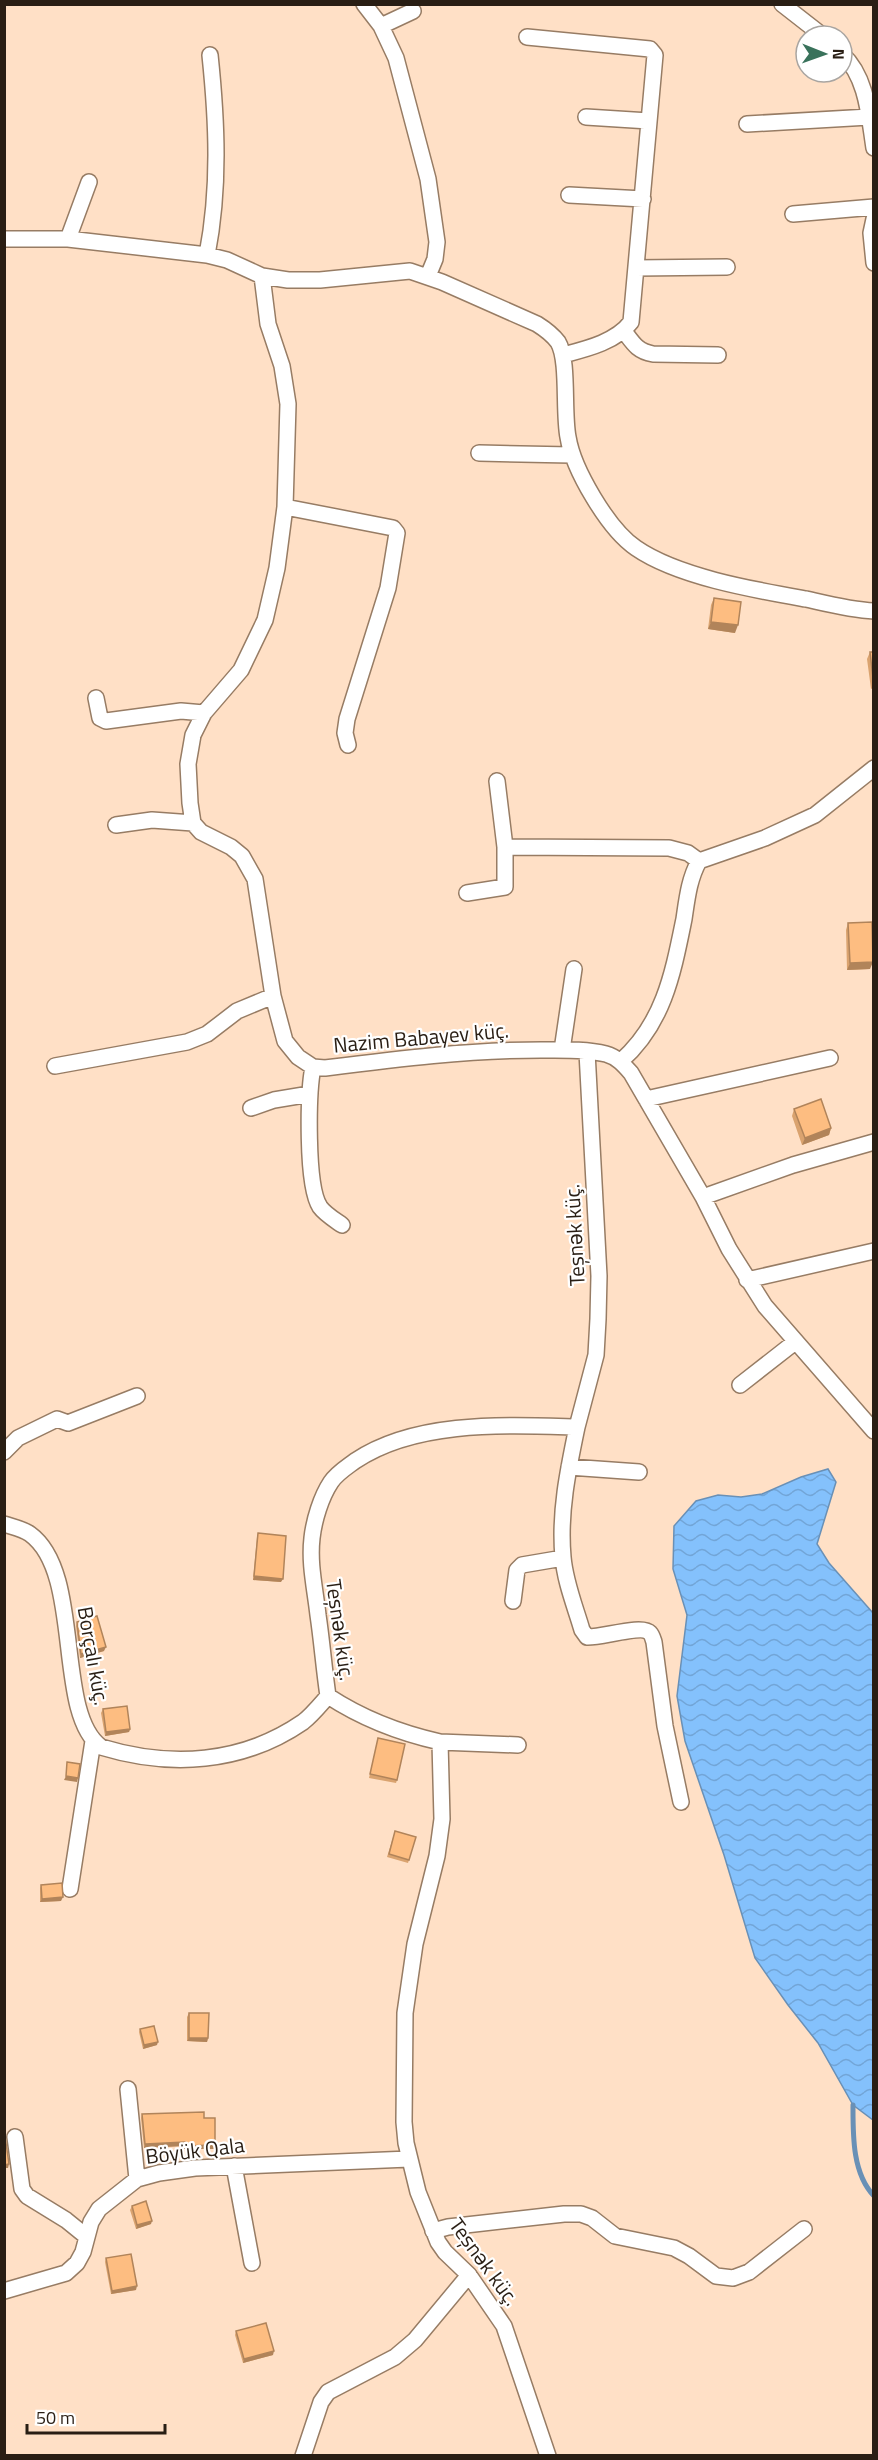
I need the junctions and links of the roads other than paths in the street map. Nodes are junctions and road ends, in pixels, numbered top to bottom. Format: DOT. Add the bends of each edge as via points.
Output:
graph roads {
  1 [pos="364,4"];
  2 [pos="782,4"];
  3 [pos="413,11"];
  4 [pos="808,24"];
  5 [pos="381,26"];
  6 [pos="527,37"];
  7 [pos="210,55"];
  8 [pos="854,68"];
  9 [pos="586,117"];
  10 [pos="869,117"];
  11 [pos="650,121"];
  12 [pos="747,123"];
  13 [pos="873,148"];
  14 [pos="89,182"];
  15 [pos="569,195"];
  16 [pos="643,199"];
  17 [pos="873,207"];
  18 [pos="793,214"];
  19 [pos="873,219"];
  20 [pos="68,239"];
  21 [pos="4,240"];
  22 [pos="207,255"];
  23 [pos="873,263"];
  24 [pos="727,267"];
  25 [pos="636,268"];
  26 [pos="262,276"];
  27 [pos="428,276"];
  28 [pos="624,331"];
  29 [pos="563,355"];
  30 [pos="718,355"];
  31 [pos="479,453"];
  32 [pos="572,455"];
  33 [pos="285,507"];
  34 [pos="873,611"];
  35 [pos="96,698"];
  36 [pos="204,713"];
  37 [pos="348,745"];
  38 [pos="873,768"];
  39 [pos="497,782"];
  40 [pos="193,823"];
  41 [pos="117,825"];
  42 [pos="505,847"];
  43 [pos="699,861"];
  44 [pos="467,893"];
  45 [pos="574,969"];
  46 [pos="273,996"];
  47 [pos="562,1050"];
  48 [pos="587,1052"];
  49 [pos="830,1058"];
  50 [pos="621,1061"];
  51 [pos="55,1066"];
  52 [pos="313,1066"];
  53 [pos="310,1094"];
  54 [pos="646,1099"];
  55 [pos="251,1108"];
  56 [pos="873,1142"];
  57 [pos="703,1197"];
  58 [pos="342,1225"];
  59 [pos="873,1251"];
  60 [pos="747,1281"];
  61 [pos="795,1342"];
  62 [pos="740,1385"];
  63 [pos="137,1396"];
  64 [pos="867,1415"];
  65 [pos="577,1427"];
  66 [pos="873,1431"];
  67 [pos="4,1452"];
  68 [pos="568,1467"];
  69 [pos="639,1472"];
  70 [pos="4,1524"];
  71 [pos="563,1558"];
  72 [pos="513,1601"];
  73 [pos="328,1696"];
  74 [pos="93,1741"];
  75 [pos="440,1742"];
  76 [pos="518,1746"];
  77 [pos="681,1802"];
  78 [pos="70,1889"];
  79 [pos="128,2089"];
  80 [pos="15,2137"];
  81 [pos="409,2159"];
  82 [pos="234,2166"];
  83 [pos="137,2179"];
  84 [pos="804,2229"];
  85 [pos="433,2231"];
  86 [pos="87,2237"];
  87 [pos="252,2263"];
  88 [pos="469,2275"];
  89 [pos="4,2291"];
  90 [pos="303,2456"];
  91 [pos="548,2456"];
  1 -- 5 [label="street"];
  2 -- 4 [label="street"];
  3 -- 5 [label="street"];
  5 -- 27 [label="street" via="396,58 428,179 437,242"];
  6 -- 11 [label="street" via="650,49 655,56"];
  7 -- 22 [label="street" via="216,121 216,203"];
  8 -- 10 [label="street"];
  9 -- 11 [label="street"];
  10 -- 12 [label="street"];
  10 -- 13 [label="street"];
  11 -- 16 [label="street"];
  14 -- 20 [label="street"];
  15 -- 16 [label="street"];
  16 -- 25 [label="street"];
  17 -- 18 [label="street"];
  19 -- 23 [label="street"];
  20 -- 21 [label="street"];
  20 -- 22 [label="street"];
  22 -- 26 [label="street"];
  24 -- 25 [label="street"];
  25 -- 28 [label="street" via="631,322"];
  26 -- 27 [label="street" via="320,280 410,271"];
  26 -- 33 [label="street" via="268,324 282,366 288,404"];
  27 -- 29 [label="street" via="537,324 551,333"];
  28 -- 29 [label="street"];
  28 -- 30 [label="street" via="635,348 643,352"];
  29 -- 32 [label="street" via="565,414"];
  31 -- 32 [label="street"];
  32 -- 34 [label="street" via="612,524 635,548 659,561 750,589"];
  33 -- 36 [label="street" via="265,620 241,670"];
  33 -- 37 [label="street" via="393,528 397,533 388,588 347,719"];
  35 -- 36 [label="street" via="100,718 106,721 182,711"];
  36 -- 40 [label="street" via="193,735 188,764"];
  38 -- 43 [label="street" via="815,815"];
  39 -- 42 [label="street"];
  40 -- 41 [label="street" via="152,820"];
  40 -- 46 [label="street, Nazim Babayev küç." via="242,856 255,879"];
  42 -- 43 [label="street" via="669,848"];
  42 -- 44 [label="street" via="505,887"];
  43 -- 50 [label="street" via="692,873 668,987 648,1032"];
  45 -- 47 [label="street"];
  46 -- 51 [label="street" via="237,1011 207,1034 187,1042"];
  46 -- 52 [label="street, Nazim Babayev küç." via="285,1041 298,1057"];
  47 -- 48 [label="street, Nazim Babayev küç."];
  47 -- 52 [label="street, Nazim Babayev küç." via="493,1051"];
  48 -- 50 [label="street, Nazim Babayev küç."];
  48 -- 65 [label="street, Teşnək küç." via="598,1319 596,1355"];
  49 -- 54 [label="street"];
  50 -- 54 [label="street"];
  52 -- 53 [label="street"];
  53 -- 55 [label="street"];
  53 -- 58 [label="street" via="311,1178 321,1207"];
  54 -- 57 [label="street"];
  56 -- 57 [label="street"];
  57 -- 60 [label="street"];
  59 -- 60 [label="street"];
  60 -- 61 [label="street"];
  61 -- 62 [label="street"];
  61 -- 64 [label="street"];
  63 -- 67 [label="street" via="68,1423 57,1419 18,1438"];
  64 -- 66 [label="street"];
  65 -- 68 [label="street"];
  65 -- 73 [label="street, Teşnək küç." via="518,1425 412,1435 383,1444 344,1468 331,1482 312,1537 311,1563"];
  68 -- 69 [label="street"];
  68 -- 71 [label="street"];
  70 -- 74 [label="street, Borçalı küç." via="30,1534 51,1563 59,1585 79,1708"];
  71 -- 72 [label="street" via="522,1564 517,1570"];
  71 -- 77 [label="street" via="587,1637 642,1629 650,1632 664,1726"];
  73 -- 74 [label="street" via="305,1721 290,1730 221,1757 174,1761 114,1751"];
  73 -- 75 [label="street, Teşnək küç." via="401,1733"];
  74 -- 78 [label="street"];
  75 -- 76 [label="street"];
  75 -- 81 [label="street, Teşnək küç." via="442,1819 415,1944 405,2013 404,2122"];
  79 -- 83 [label="street"];
  80 -- 86 [label="street" via="22,2190"];
  81 -- 82 [label="street, Böyük Qala"];
  81 -- 85 [label="street, Teşnək küç."];
  82 -- 83 [label="street, Böyük Qala" via="195,2168"];
  82 -- 87 [label="street"];
  83 -- 86 [label="street, Böyük Qala" via="99,2209"];
  84 -- 85 [label="street" via="749,2272 733,2278 716,2276 674,2248 615,2236 581,2214"];
  85 -- 88 [label="street, Teşnək küç." via="445,2252"];
  86 -- 89 [label="street, Böyük Qala" via="77,2263 66,2273"];
  88 -- 90 [label="street" via="415,2340 395,2357 328,2392"];
  88 -- 91 [label="street, Teşnək küç." via="504,2326"];
}
